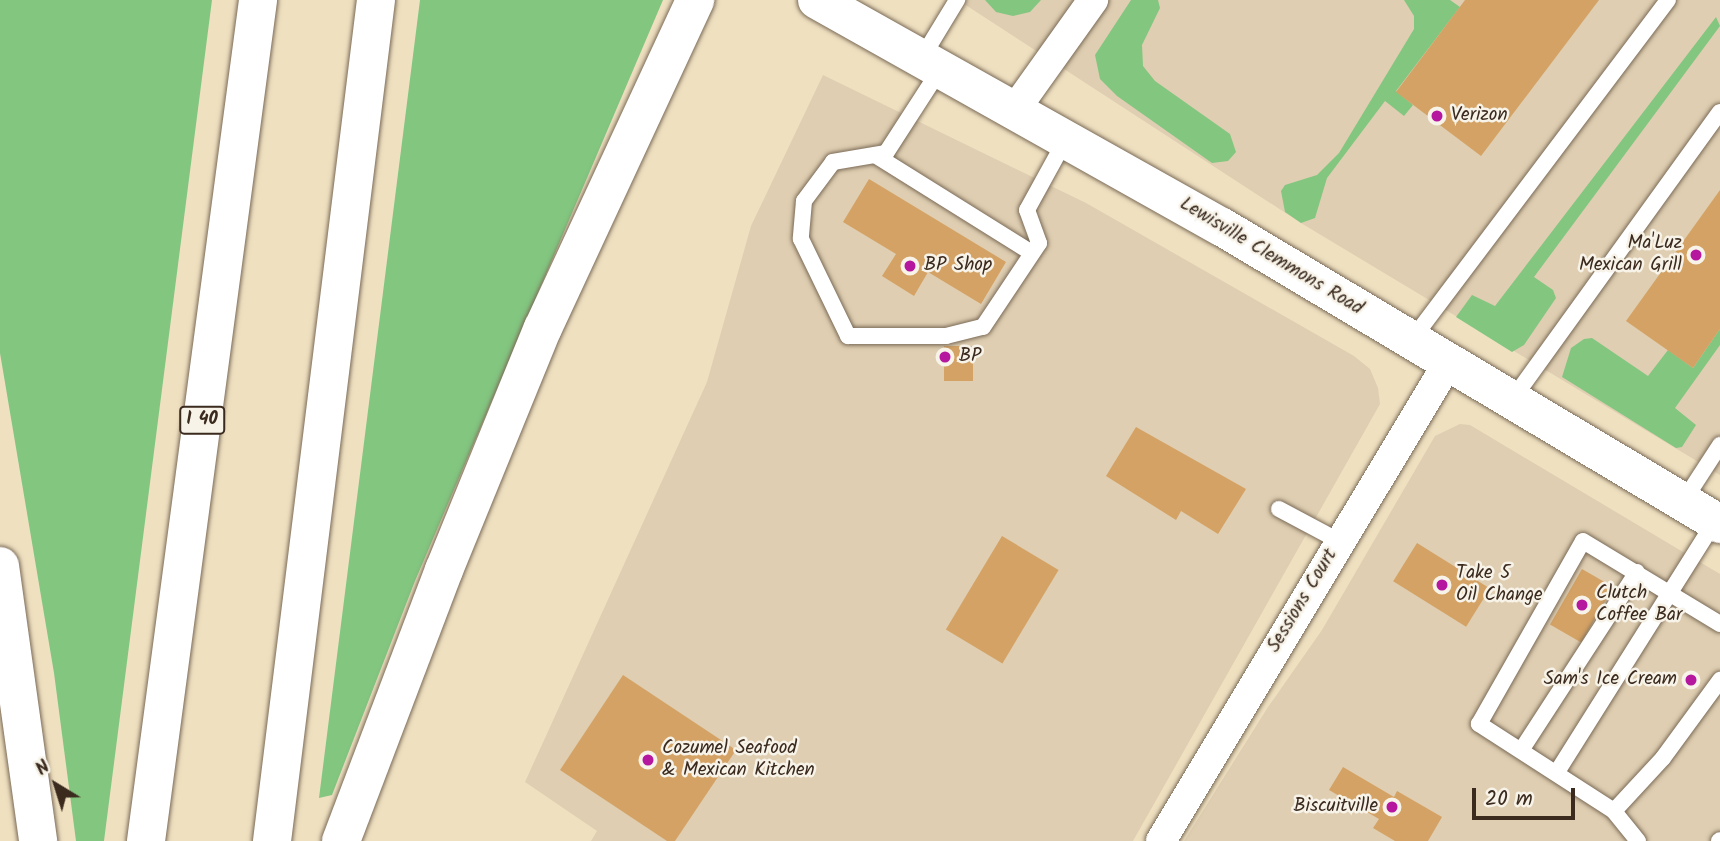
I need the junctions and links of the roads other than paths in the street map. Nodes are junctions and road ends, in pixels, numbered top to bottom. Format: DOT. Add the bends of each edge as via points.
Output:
graph roads {
  1 [pos="258,0"];
  2 [pos="376,0"];
  3 [pos="695,0"];
  4 [pos="957,0"];
  5 [pos="1093,0"];
  6 [pos="1668,0"];
  7 [pos="832,4"];
  8 [pos="933,61"];
  9 [pos="1016,108"];
  10 [pos="1720,112"];
  11 [pos="1066,138"];
  12 [pos="875,155"];
  13 [pos="1032,253"];
  14 [pos="1411,341"];
  15 [pos="1448,363"];
  16 [pos="1511,400"];
  17 [pos="1720,445"];
  18 [pos="1683,502"];
  19 [pos="1279,509"];
  20 [pos="1718,523"];
  21 [pos="1339,541"];
  22 [pos="0,566"];
  23 [pos="1637,572"];
  24 [pos="1673,592"];
  25 [pos="1720,624"];
  26 [pos="1720,680"];
  27 [pos="1522,749"];
  28 [pos="1557,772"];
  29 [pos="1614,811"];
  30 [pos="38,841"];
  31 [pos="146,841"];
  32 [pos="272,841"];
  33 [pos="341,841"];
  34 [pos="1161,841"];
  35 [pos="1638,841"];
  1 -- 31 [label="main road, I 40"];
  2 -- 32 [label="main road"];
  3 -- 33 [label="main road" via="538,341 444,570"];
  4 -- 8 [label="lane"];
  5 -- 9 [label="street"];
  6 -- 14 [label="lane"];
  7 -- 8 [label="main road, Lewisville Clemmons Road"];
  8 -- 9 [label="main road, Lewisville Clemmons Road"];
  8 -- 12 [label="lane" via="886,153"];
  9 -- 11 [label="main road, Lewisville Clemmons Road"];
  10 -- 16 [label="lane"];
  11 -- 13 [label="lane" via="1027,210 1039,243"];
  11 -- 14 [label="main road, Lewisville Clemmons Road"];
  12 -- 13 [label="lane"];
  12 -- 13 [label="lane" via="833,162 804,201 801,239 848,336 946,336 983,327"];
  14 -- 15 [label="main road, Lewisville Clemmons Road"];
  15 -- 16 [label="main road, Lewisville Clemmons Road"];
  15 -- 21 [label="street, Sessions Court"];
  16 -- 18 [label="main road, Lewisville Clemmons Road"];
  17 -- 18 [label="lane"];
  18 -- 20 [label="main road, Lewisville Clemmons Road"];
  19 -- 21 [label="lane"];
  20 -- 24 [label="lane"];
  21 -- 34 [label="street, Sessions Court"];
  22 -- 30 [label="main road"];
  23 -- 24 [label="lane"];
  23 -- 27 [label="lane"];
  23 -- 27 [label="lane" via="1583,541 1479,723"];
  24 -- 25 [label="lane"];
  24 -- 28 [label="lane"];
  26 -- 29 [label="lane" via="1663,758"];
  27 -- 28 [label="lane"];
  28 -- 29 [label="lane"];
  29 -- 35 [label="lane"];
}
